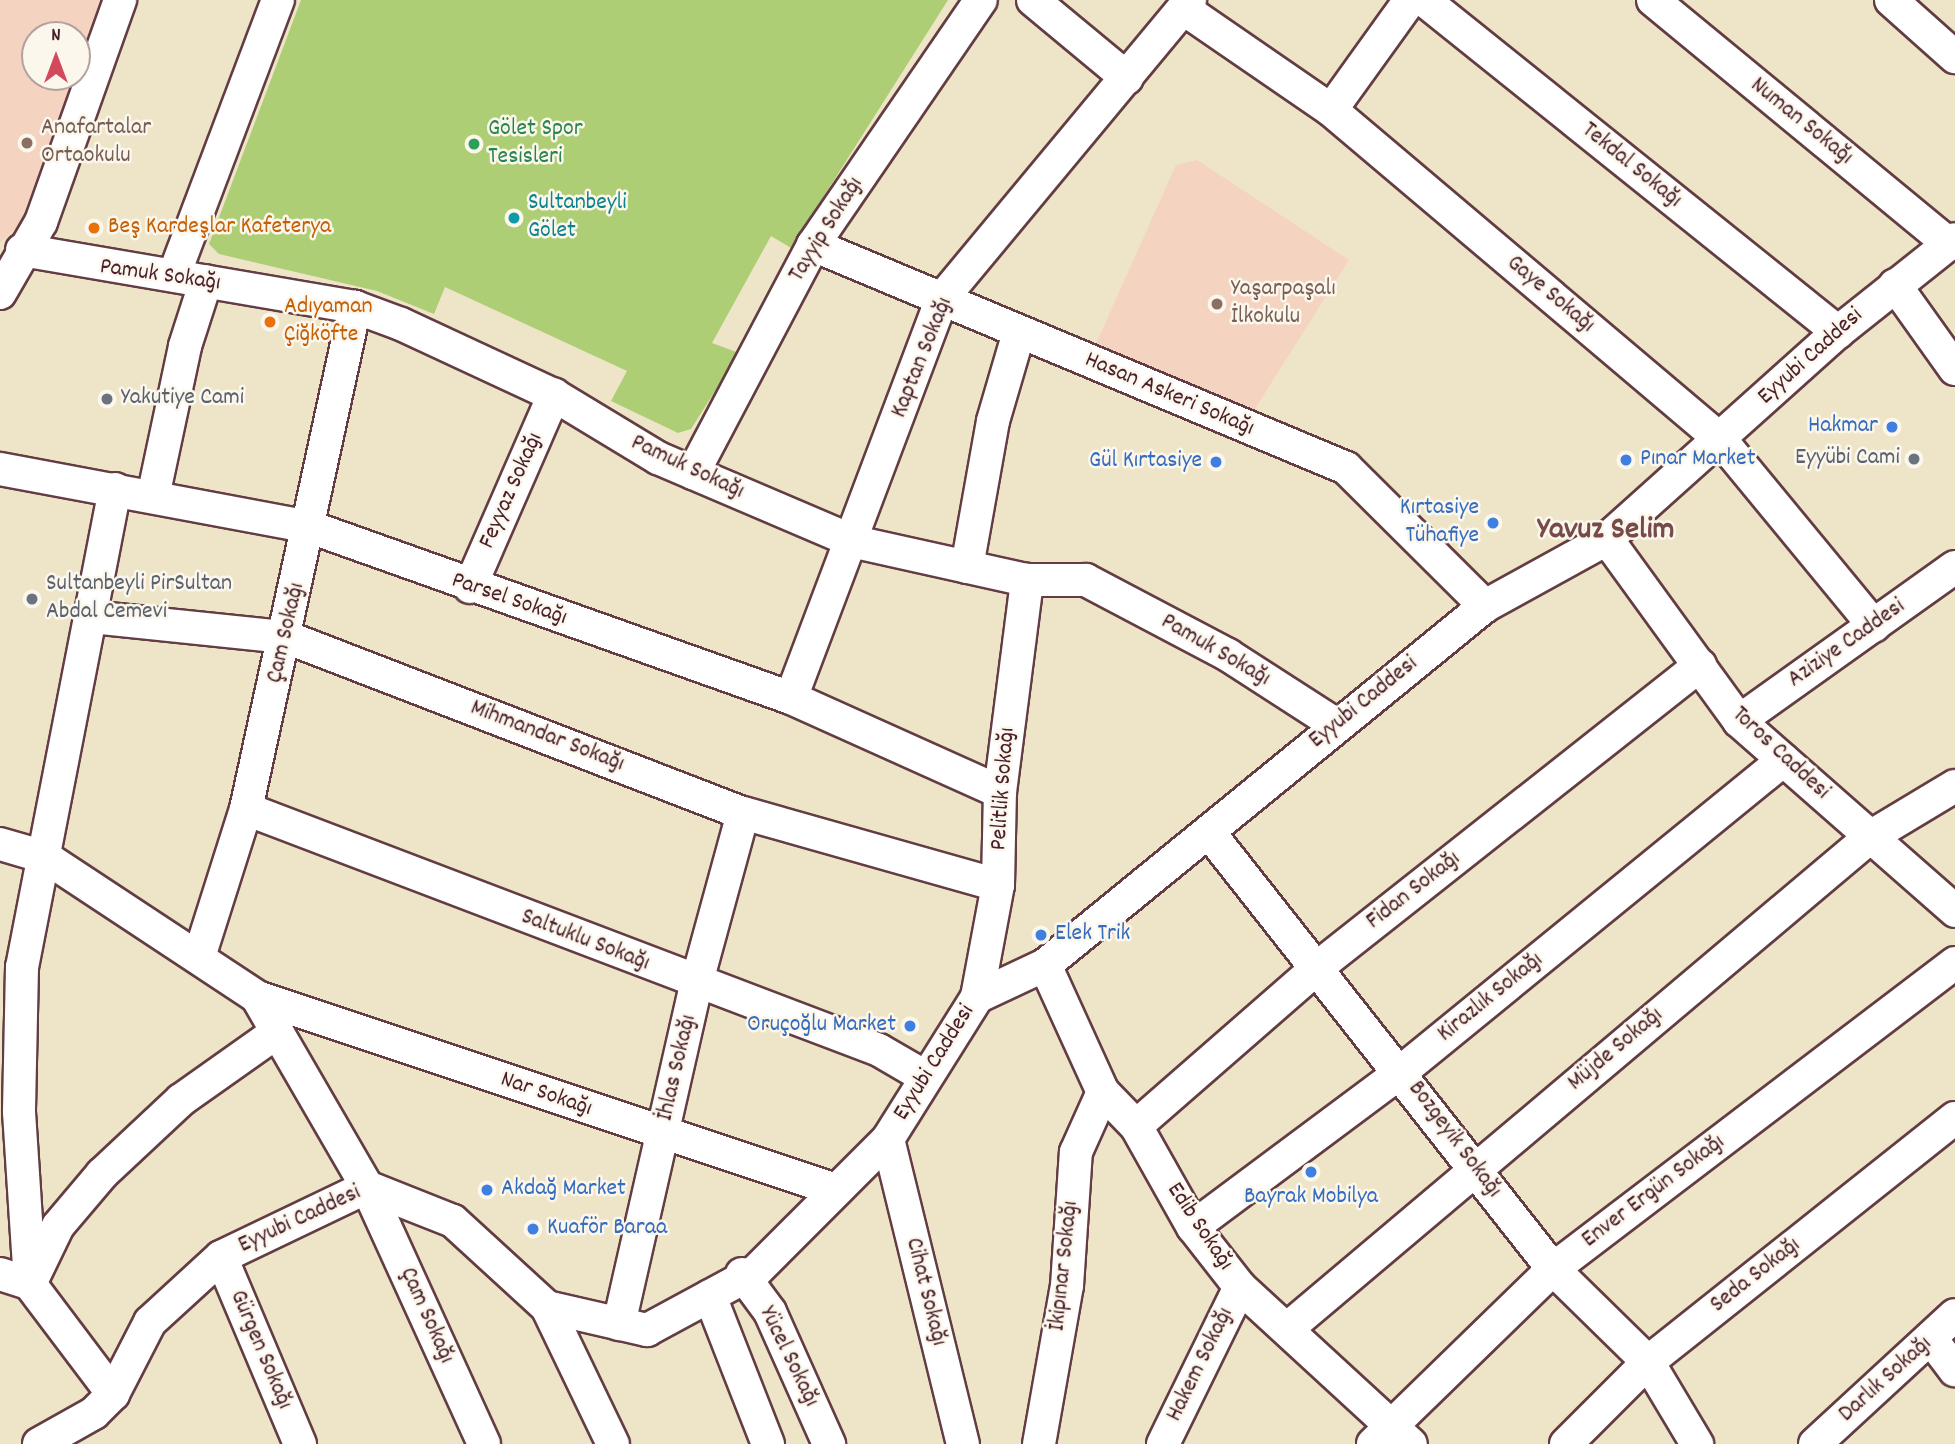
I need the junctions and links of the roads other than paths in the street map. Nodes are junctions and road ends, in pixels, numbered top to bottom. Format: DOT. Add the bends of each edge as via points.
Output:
graph roads {
  1 [pos="120,0"];
  2 [pos="278,0"];
  3 [pos="981,0"];
  4 [pos="1033,0"];
  5 [pos="1410,0"];
  6 [pos="1424,0"];
  7 [pos="1653,0"];
  8 [pos="1187,5"];
  9 [pos="1908,6"];
  10 [pos="1955,57"];
  11 [pos="1127,78"];
  12 [pos="1331,110"];
  13 [pos="1952,241"];
  14 [pos="813,245"];
  15 [pos="11,258"];
  16 [pos="174,275"];
  17 [pos="206,281"];
  18 [pos="1895,285"];
  19 [pos="0,293"];
  20 [pos="941,300"];
  21 [pos="355,307"];
  22 [pos="1019,332"];
  23 [pos="1838,332"];
  24 [pos="1955,369"];
  25 [pos="554,396"];
  26 [pos="1720,439"];
  27 [pos="0,469"];
  28 [pos="693,473"];
  29 [pos="116,489"];
  30 [pos="153,496"];
  31 [pos="310,527"];
  32 [pos="1607,539"];
  33 [pos="855,542"];
  34 [pos="967,567"];
  35 [pos="1954,571"];
  36 [pos="1027,580"];
  37 [pos="470,587"];
  38 [pos="1485,606"];
  39 [pos="91,617"];
  40 [pos="1874,626"];
  41 [pos="286,637"];
  42 [pos="1700,665"];
  43 [pos="792,698"];
  44 [pos="1739,721"];
  45 [pos="1335,724"];
  46 [pos="1783,760"];
  47 [pos="1955,786"];
  48 [pos="1000,792"];
  49 [pos="246,809"];
  50 [pos="743,813"];
  51 [pos="1211,835"];
  52 [pos="1870,837"];
  53 [pos="0,844"];
  54 [pos="45,857"];
  55 [pos="998,886"];
  56 [pos="1955,911"];
  57 [pos="200,954"];
  58 [pos="1955,963"];
  59 [pos="1045,965"];
  60 [pos="1318,967"];
  61 [pos="696,985"];
  62 [pos="257,997"];
  63 [pos="977,997"];
  64 [pos="276,1032"];
  65 [pos="1402,1071"];
  66 [pos="922,1075"];
  67 [pos="1103,1092"];
  68 [pos="1955,1118"];
  69 [pos="1136,1126"];
  70 [pos="663,1134"];
  71 [pos="888,1139"];
  72 [pos="1475,1168"];
  73 [pos="368,1187"];
  74 [pos="836,1191"];
  75 [pos="1192,1227"];
  76 [pos="221,1257"];
  77 [pos="1553,1269"];
  78 [pos="0,1274"];
  79 [pos="743,1274"];
  80 [pos="30,1284"];
  81 [pos="1240,1287"];
  82 [pos="710,1296"];
  83 [pos="547,1307"];
  84 [pos="1955,1315"];
  85 [pos="619,1324"];
  86 [pos="1287,1329"];
  87 [pos="1932,1340"];
  88 [pos="1648,1362"];
  89 [pos="1955,1370"];
  90 [pos="113,1394"];
  91 [pos="1392,1437"];
  92 [pos="39,1444"];
  93 [pos="300,1444"];
  94 [pos="484,1444"];
  95 [pos="613,1444"];
  96 [pos="768,1444"];
  97 [pos="829,1444"];
  98 [pos="963,1444"];
  99 [pos="1039,1444"];
  100 [pos="1163,1444"];
  101 [pos="1566,1444"];
  102 [pos="1698,1444"];
  103 [pos="1815,1444"];
  1 -- 15 [label="street" via="41,222"];
  2 -- 16 [label="street"];
  3 -- 14 [label="street, Tayyip Sokağı"];
  4 -- 11 [label="street"];
  5 -- 12 [label="street"];
  6 -- 23 [label="street, Tekdal Sokağı"];
  7 -- 13 [label="street, Numan Sokağı"];
  8 -- 11 [label="street, Kaptan Sokağı"];
  8 -- 12 [label="street, Gaye Sokağı"];
  9 -- 10 [label="street"];
  11 -- 20 [label="street, Kaptan Sokağı"];
  12 -- 26 [label="street, Gaye Sokağı"];
  13 -- 18 [label="street, Eyyubi Caddesi"];
  14 -- 20 [label="street, Hasan Askeri Sokağı"];
  14 -- 28 [label="street, Tayyip Sokağı"];
  15 -- 16 [label="street, Pamuk Sokağı"];
  15 -- 19 [label="street"];
  16 -- 17 [label="street, Pamuk Sokağı"];
  17 -- 21 [label="street, Pamuk Sokağı"];
  17 -- 30 [label="street" via="185,346"];
  18 -- 23 [label="street, Eyyubi Caddesi"];
  18 -- 24 [label="street"];
  20 -- 22 [label="street, Hasan Askeri Sokağı"];
  20 -- 33 [label="street, Kaptan Sokağı"];
  21 -- 25 [label="street, Pamuk Sokağı"];
  21 -- 31 [label="street, Çam Sokağı"];
  22 -- 34 [label="street" via="993,421"];
  22 -- 38 [label="street, Hasan Askeri Sokağı" via="1346,468"];
  23 -- 26 [label="street, Eyyubi Caddesi"];
  25 -- 28 [label="street, Pamuk Sokağı"];
  25 -- 37 [label="street, Feyyaz Sokağı"];
  26 -- 32 [label="street, Eyyubi Caddesi"];
  26 -- 40 [label="street, Gaye Sokağı"];
  27 -- 29 [label="street, Parsel Sokağı"];
  28 -- 33 [label="street, Pamuk Sokağı"];
  29 -- 30 [label="street, Parsel Sokağı"];
  29 -- 39 [label="street"];
  30 -- 31 [label="street, Parsel Sokağı"];
  31 -- 37 [label="street, Parsel Sokağı"];
  31 -- 41 [label="street, Çam Sokağı"];
  32 -- 38 [label="street, Eyyubi Caddesi"];
  32 -- 42 [label="street, Toros Caddesi"];
  33 -- 34 [label="street, Pamuk Sokağı"];
  33 -- 43 [label="street, Kaptan Sokağı"];
  34 -- 36 [label="street, Pamuk Sokağı"];
  35 -- 40 [label="street, Aziziye Caddesi"];
  36 -- 45 [label="street, Pamuk Sokağı" via="1086,580 1228,654"];
  36 -- 48 [label="street, Pelitlik Sokağı"];
  37 -- 43 [label="street, Parsel Sokağı"];
  38 -- 45 [label="street, Eyyubi Caddesi"];
  39 -- 41 [label="street, Mihmandar Sokağı"];
  39 -- 54 [label="street"];
  40 -- 44 [label="street, Aziziye Caddesi"];
  41 -- 49 [label="street, Çam Sokağı"];
  41 -- 50 [label="street, Mihmandar Sokağı"];
  42 -- 44 [label="street, Toros Caddesi"];
  42 -- 60 [label="street, Fidan Sokağı"];
  43 -- 48 [label="street, Parsel Sokağı"];
  44 -- 46 [label="street, Toros Caddesi"];
  45 -- 51 [label="street, Eyyubi Caddesi"];
  46 -- 52 [label="street, Toros Caddesi"];
  46 -- 65 [label="street, Kirazlık Sokağı"];
  47 -- 52 [label="street, Müjde Sokağı"];
  48 -- 55 [label="street, Pelitlik Sokağı"];
  49 -- 57 [label="street, Çam Sokağı"];
  49 -- 61 [label="street, Saltuklu Sokağı"];
  50 -- 55 [label="street, Mihmandar Sokağı"];
  50 -- 61 [label="street, İhlas Sokağı"];
  51 -- 59 [label="street, Eyyubi Caddesi"];
  51 -- 60 [label="street, Bozgeyik Sokağı"];
  52 -- 56 [label="street, Toros Caddesi"];
  52 -- 72 [label="street, Müjde Sokağı"];
  53 -- 54 [label="street"];
  54 -- 57 [label="street"];
  54 -- 80 [label="street" via="22,967 19,1112"];
  55 -- 63 [label="street, Pelitlik Sokağı"];
  57 -- 62 [label="street"];
  58 -- 77 [label="street, Enver Ergün Sokağı"];
  59 -- 63 [label="street, Eyyubi Caddesi"];
  59 -- 67 [label="street, Edib Sokağı"];
  60 -- 65 [label="street, Bozgeyik Sokağı"];
  60 -- 69 [label="street, Fidan Sokağı"];
  61 -- 66 [label="street, Saltuklu Sokağı" via="879,1050"];
  61 -- 70 [label="street, İhlas Sokağı"];
  62 -- 64 [label="street, Çam Sokağı"];
  62 -- 70 [label="street, Nar Sokağı"];
  63 -- 66 [label="street, Eyyubi Caddesi"];
  64 -- 73 [label="street, Çam Sokağı"];
  64 -- 80 [label="street" via="181,1100 102,1174 58,1226"];
  65 -- 72 [label="street, Bozgeyik Sokağı"];
  65 -- 75 [label="street, Kirazlık Sokağı"];
  66 -- 71 [label="street, Eyyubi Caddesi"];
  67 -- 69 [label="street, Edib Sokağı"];
  67 -- 99 [label="street, İkipınar Sokağı" via="1076,1152 1067,1286"];
  68 -- 88 [label="street, Seda Sokağı"];
  69 -- 75 [label="street, Edib Sokağı"];
  70 -- 74 [label="street, Nar Sokağı"];
  70 -- 85 [label="street, İhlas Sokağı"];
  71 -- 74 [label="street, Eyyubi Caddesi"];
  71 -- 98 [label="street, Cihat Sokağı"];
  72 -- 77 [label="street, Bozgeyik Sokağı"];
  72 -- 86 [label="street, Müjde Sokağı"];
  73 -- 76 [label="street, Eyyubi Caddesi"];
  73 -- 83 [label="street, Eyyubi Caddesi" via="453,1221"];
  73 -- 94 [label="street, Çam Sokağı"];
  74 -- 79 [label="street, Eyyubi Caddesi" via="756,1271"];
  75 -- 81 [label="street, Edib Sokağı"];
  76 -- 90 [label="street, Eyyubi Caddesi" via="150,1322"];
  76 -- 93 [label="street, Gürgen Sokağı"];
  77 -- 88 [label="street, Bozgeyik Sokağı"];
  77 -- 91 [label="street, Enver Ergün Sokağı"];
  78 -- 80 [label="street"];
  79 -- 82 [label="street, Eyyubi Caddesi"];
  79 -- 97 [label="street, Yücel Sokağı" via="770,1312"];
  80 -- 90 [label="street"];
  81 -- 86 [label="street, Edib Sokağı"];
  81 -- 100 [label="street, Hakem Sokağı"];
  82 -- 85 [label="street, Eyyubi Caddesi" via="647,1330"];
  82 -- 96 [label="street"];
  83 -- 85 [label="street, Eyyubi Caddesi"];
  83 -- 95 [label="street"];
  84 -- 87 [label="street, Darlık Sokağı"];
  86 -- 91 [label="street, Edib Sokağı"];
  87 -- 89 [label="street"];
  87 -- 103 [label="street, Darlık Sokağı"];
  88 -- 101 [label="street, Seda Sokağı"];
  88 -- 102 [label="street, Bozgeyik Sokağı"];
  90 -- 92 [label="street, Eyyubi Caddesi" via="94,1413"];
}
